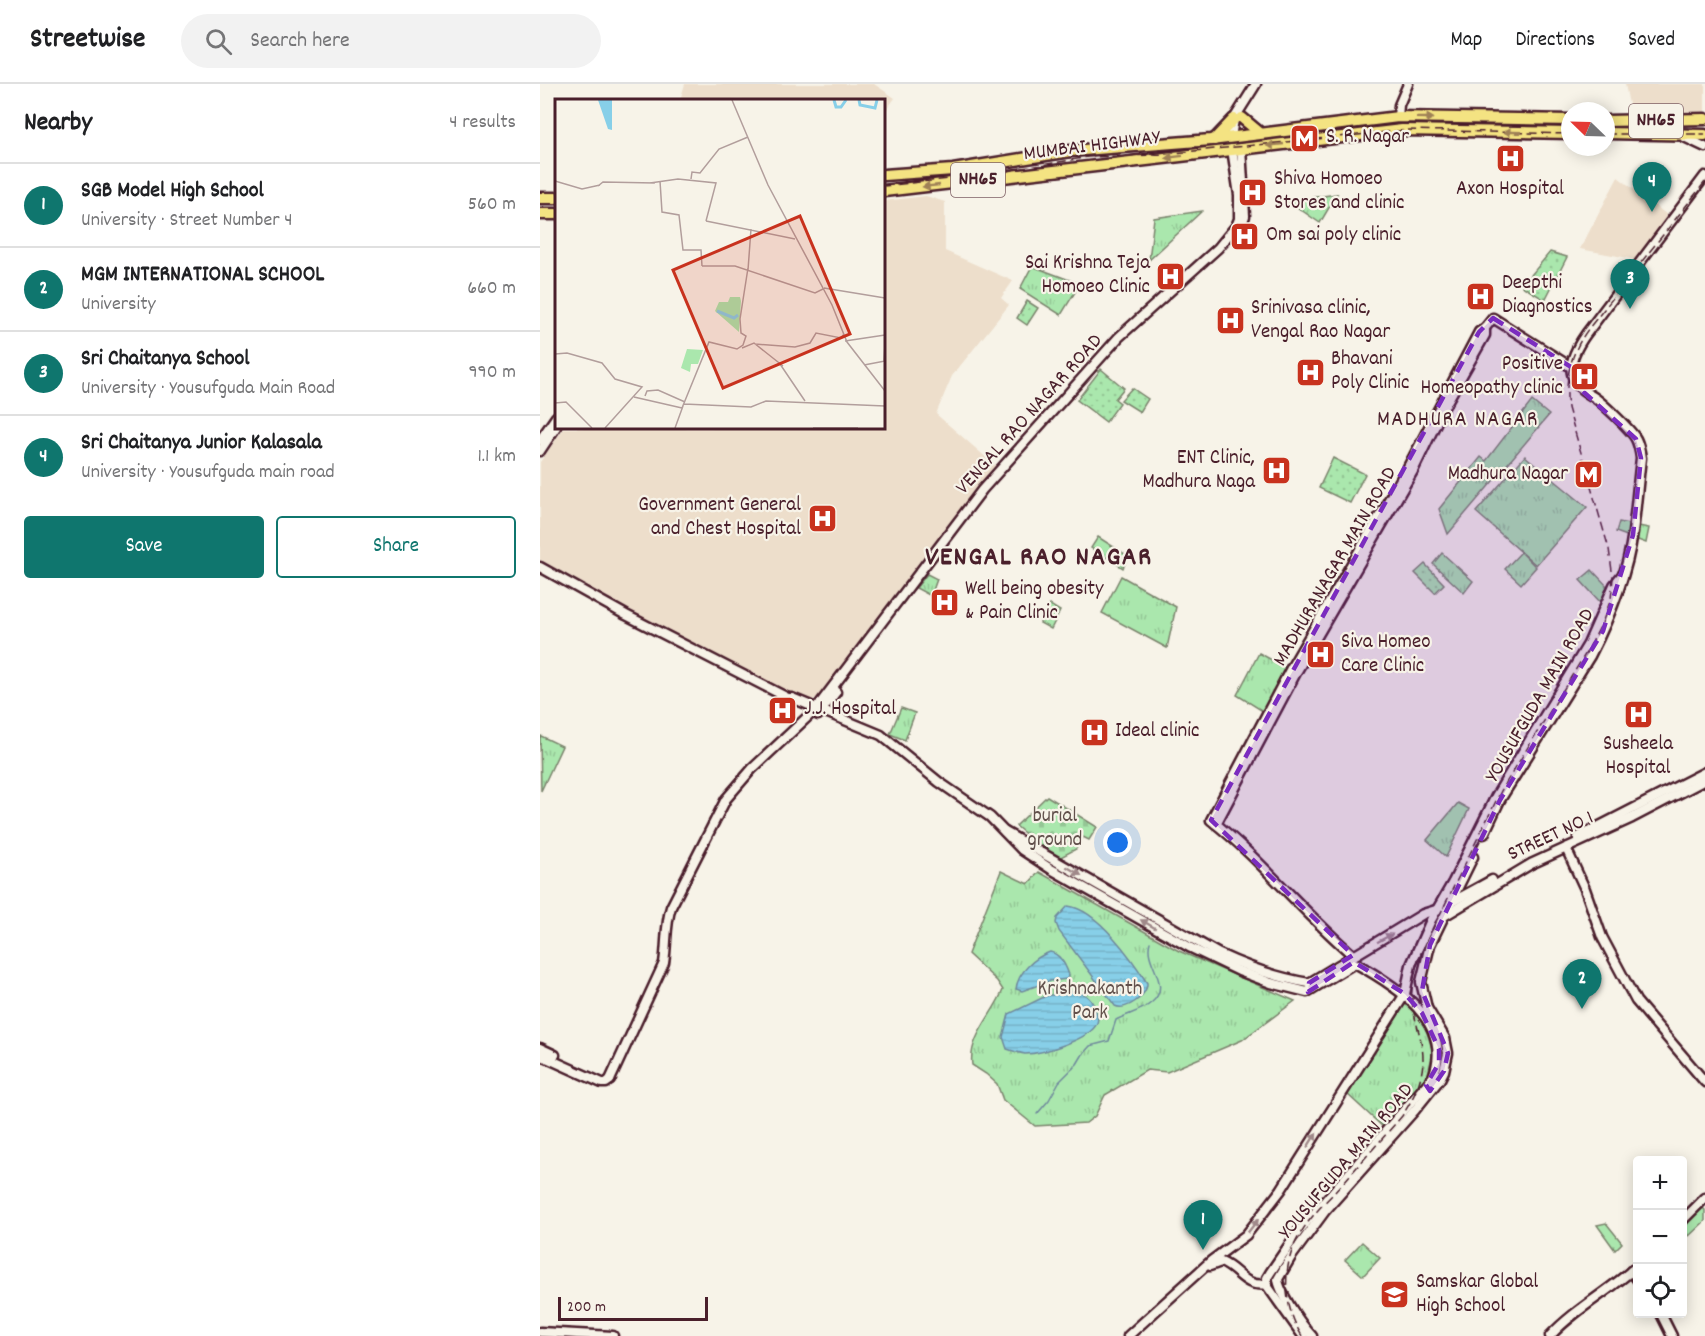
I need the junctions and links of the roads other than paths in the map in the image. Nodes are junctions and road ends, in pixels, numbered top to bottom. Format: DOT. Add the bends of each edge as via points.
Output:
graph roads {
  1 [pos="1257,84"];
  2 [pos="1408,84"];
  3 [pos="1239,115"];
  4 [pos="1398,117"];
  5 [pos="1705,119"];
  6 [pos="1561,120"];
  7 [pos="1615,121"];
  8 [pos="1260,133"];
  9 [pos="1561,133"];
  10 [pos="1615,133"];
  11 [pos="1677,135"];
  12 [pos="1705,135"];
  13 [pos="1236,136"];
  14 [pos="1214,140"];
  15 [pos="1705,147"];
  16 [pos="1237,149"];
  17 [pos="885,175"];
  18 [pos="1705,176"];
  19 [pos="1705,184"];
  20 [pos="885,191"];
  21 [pos="1571,367"];
  22 [pos="1592,396"];
  23 [pos="555,418"];
  24 [pos="555,428"];
  25 [pos="540,440"];
  26 [pos="540,451"];
  27 [pos="540,567"];
  28 [pos="1622,575"];
  29 [pos="816,712"];
  30 [pos="1705,772"];
  31 [pos="1705,780"];
  32 [pos="1566,848"];
  33 [pos="1525,865"];
  34 [pos="1450,903"];
  35 [pos="1441,912"];
  36 [pos="1353,955"];
  37 [pos="1311,984"];
  38 [pos="1405,994"];
  39 [pos="1425,1011"];
  40 [pos="540,1048"];
  41 [pos="540,1055"];
  42 [pos="610,1080"];
  43 [pos="1705,1082"];
  44 [pos="1428,1088"];
  45 [pos="1705,1198"];
  46 [pos="1687,1217"];
  47 [pos="1633,1269"];
  48 [pos="1263,1285"];
  49 [pos="1663,1318"];
  50 [pos="540,1332"];
  51 [pos="613,1336"];
  52 [pos="1130,1336"];
  53 [pos="1303,1336"];
  54 [pos="1312,1336"];
  55 [pos="1550,1336"];
  56 [pos="1672,1336"];
  1 -- 3 [label="main road"];
  2 -- 4 [label="main road"];
  3 -- 8 [label="highway"];
  3 -- 13 [label="main road"];
  3 -- 14 [label="highway"];
  4 -- 6 [label="highway, NH65, one-way"];
  4 -- 8 [label="highway, NH65"];
  5 -- 7 [label="highway, NH65"];
  8 -- 13 [label="highway, NH65"];
  9 -- 16 [label="highway, NH65, one-way" via="1402,130"];
  10 -- 11 [label="highway, NH65"];
  11 -- 12 [label="highway, NH65"];
  11 -- 15 [label="main road"];
  13 -- 14 [label="highway, MUMBAI HIGHWAY / NH65"];
  14 -- 17 [label="highway, MUMBAI HIGHWAY / NH65" via="1071,151 953,170"];
  16 -- 20 [label="highway, MUMBAI HIGHWAY / NH65, one-way"];
  16 -- 29 [label="main road, VENGAL RAO NAGAR ROAD" via="1245,202 1243,224 1222,249 1129,331 1031,436"];
  18 -- 21 [label="main road" via="1580,342"];
  19 -- 22 [label="main road, YOUSUFGUDA MAIN ROAD" via="1581,350 1576,375"];
  21 -- 22 [label="main road, YOUSUFGUDA MAIN ROAD" via="1575,382"];
  21 -- 36 [label="main road, MADHURANAGAR MAIN ROAD" via="1492,318 1413,471 1213,822"];
  22 -- 28 [label="main road, YOUSUFGUDA MAIN ROAD" via="1632,434 1640,449 1633,534"];
  23 -- 25 [label="main road"];
  24 -- 26 [label="main road"];
  27 -- 29 [label="main road"];
  28 -- 34 [label="main road, YOUSUFGUDA MAIN ROAD" via="1614,604 1590,656 1500,800"];
  28 -- 35 [label="main road, YOUSUFGUDA MAIN ROAD" via="1588,644 1496,796"];
  29 -- 37 [label="main road" via="884,738 1005,832 1219,954"];
  29 -- 42 [label="main road, VENGAL RAO NAGAR ROAD" via="723,804 671,907 664,963"];
  30 -- 33 [label="main road, STREET NO 1"];
  31 -- 32 [label="main road, STREET NO 1"];
  32 -- 33 [label="main road, STREET NO 1"];
  32 -- 43 [label="main road" via="1602,937 1636,1001"];
  33 -- 34 [label="main road, STREET NO 1"];
  33 -- 35 [label="main road, STREET NO 1"];
  34 -- 35 [label="main road, YOUSUFGUDA MAIN ROAD"];
  36 -- 35 [label="main road, STREET NO 1, one-way" via="1423,914"];
  35 -- 38 [label="main road, YOUSUFGUDA MAIN ROAD" via="1411,964"];
  35 -- 39 [label="main road" via="1421,982"];
  36 -- 37 [label="main road, STREET NO 1"];
  37 -- 38 [label="main road" via="1353,963"];
  38 -- 39 [label="main road"];
  52 -- 38 [label="main road, one-way" via="1243,1238 1281,1190"];
  39 -- 44 [label="main road, YOUSUFGUDA MAIN ROAD" via="1439,1049"];
  40 -- 42 [label="main road"];
  41 -- 42 [label="main road" via="602,1083"];
  44 -- 48 [label="main road, YOUSUFGUDA MAIN ROAD" via="1298,1232"];
  44 -- 54 [label="main road, YOUSUFGUDA MAIN ROAD" via="1325,1211 1278,1279"];
  45 -- 46 [label="main road"];
  47 -- 55 [label="main road"];
  48 -- 52 [label="main road" via="1243,1279 1227,1264 1213,1264"];
  48 -- 53 [label="main road"];
  49 -- 56 [label="main road"];
  50 -- 51 [label="main road"];
}
